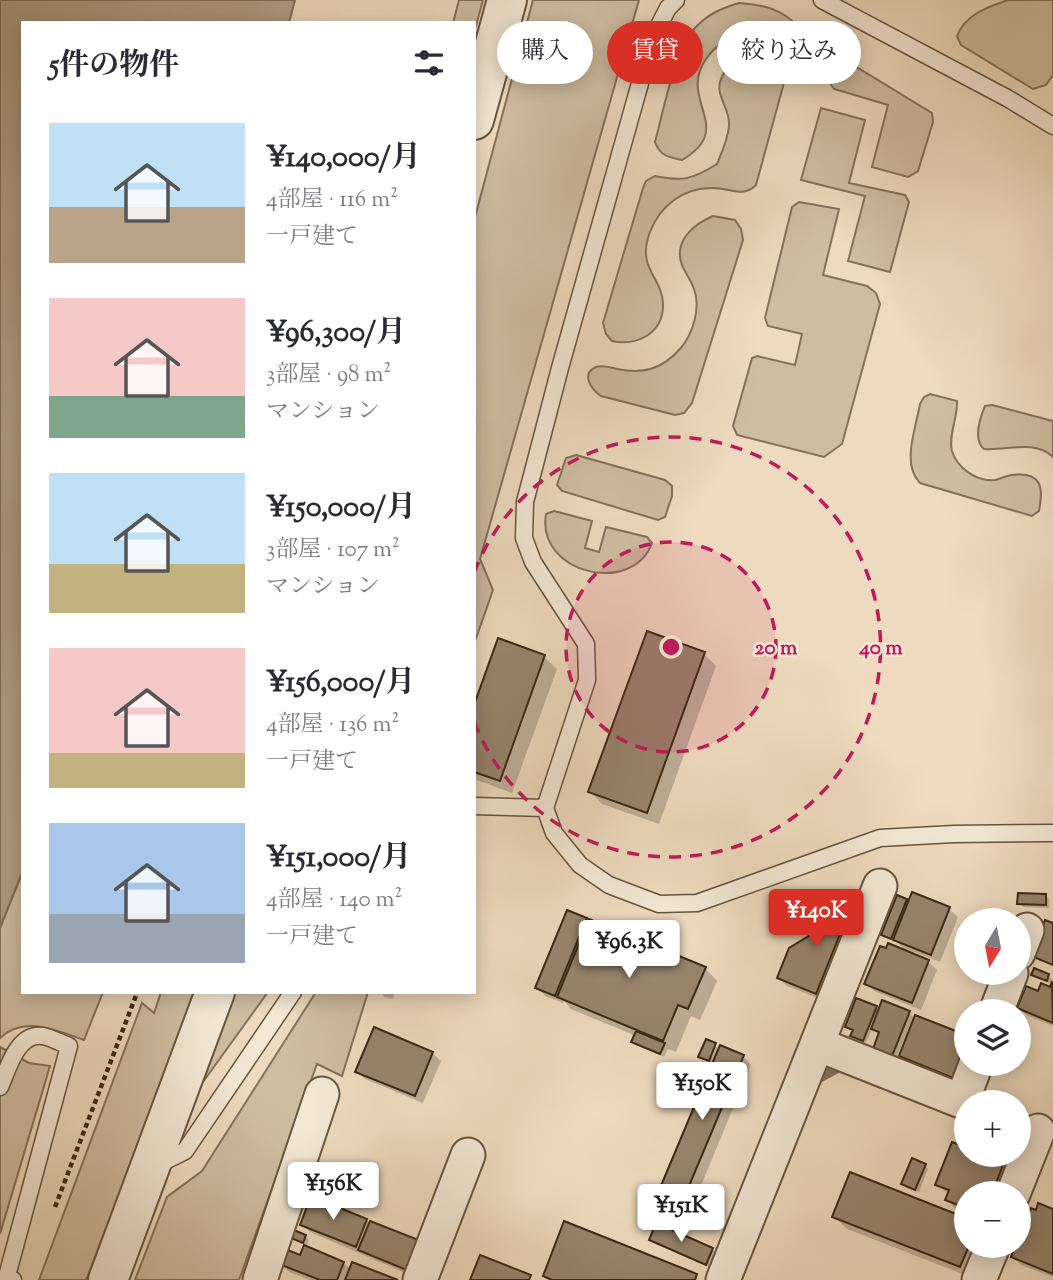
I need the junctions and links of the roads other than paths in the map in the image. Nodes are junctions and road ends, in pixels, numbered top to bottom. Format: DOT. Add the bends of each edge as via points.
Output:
graph roads {
  1 [pos="507,0"];
  2 [pos="676,0"];
  3 [pos="822,0"];
  4 [pos="476,113"];
  5 [pos="1053,126"];
  6 [pos="476,806"];
  7 [pos="545,808"];
  8 [pos="1053,833"];
  9 [pos="880,886"];
  10 [pos="214,994"];
  11 [pos="292,994"];
  12 [pos="817,1044"];
  13 [pos="0,1087"];
  14 [pos="322,1094"];
  15 [pos="954,1098"];
  16 [pos="1036,1130"];
  17 [pos="468,1155"];
  18 [pos="151,1168"];
  19 [pos="1018,1181"];
  20 [pos="988,1258"];
  21 [pos="13,1280"];
  22 [pos="108,1280"];
  23 [pos="260,1280"];
  24 [pos="420,1280"];
  25 [pos="723,1280"];
  26 [pos="979,1280"];
  1 -- 4 [label="street"];
  2 -- 7 [label="lane" via="653,37 525,502 524,538 533,562 586,644 587,680"];
  3 -- 5 [label="lane"];
  6 -- 7 [label="lane"];
  7 -- 8 [label="lane" via="554,833 580,865 609,885 659,904 697,903 880,838"];
  9 -- 12 [label="street"];
  10 -- 18 [label="street"];
  11 -- 18 [label="lane" via="185,1150"];
  12 -- 15 [label="street"];
  12 -- 25 [label="street"];
  13 -- 21 [label="lane" via="23,1041 45,1036 69,1046 7,1276"];
  14 -- 23 [label="street"];
  16 -- 19 [label="street"];
  17 -- 24 [label="street"];
  18 -- 22 [label="street"];
  20 -- 26 [label="street"];
}
